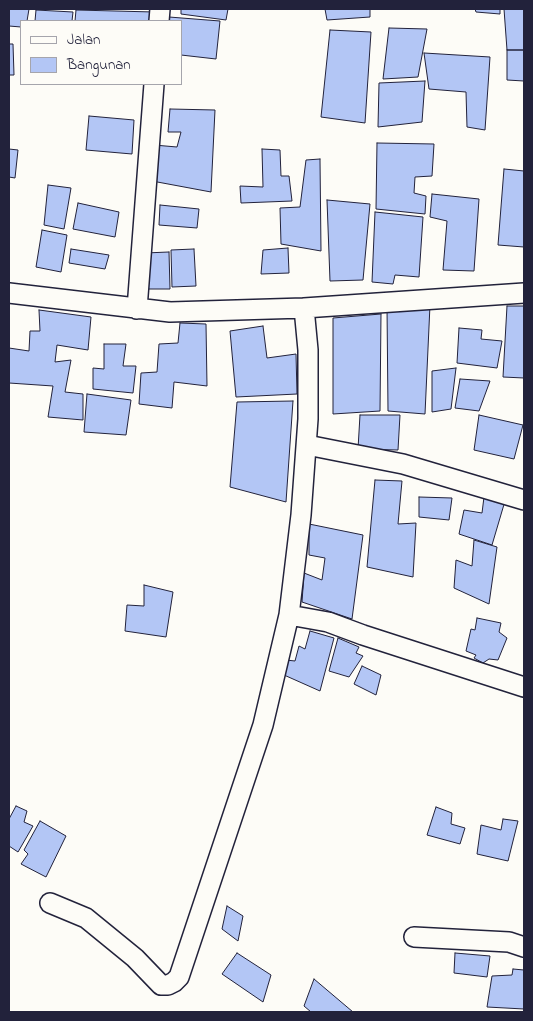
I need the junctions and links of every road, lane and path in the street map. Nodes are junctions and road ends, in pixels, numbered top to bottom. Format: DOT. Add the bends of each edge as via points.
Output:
graph roads {
  1 [pos="154,85"];
  2 [pos="524,293"];
  3 [pos="9,294"];
  4 [pos="304,308"];
  5 [pos="136,309"];
  6 [pos="307,445"];
  7 [pos="524,500"];
  8 [pos="289,615"];
  9 [pos="524,687"];
  10 [pos="50,903"];
  11 [pos="414,936"];
  12 [pos="524,947"];
  1 -- 5 [label="street"];
  2 -- 4 [label="street"];
  3 -- 5 [label="street"];
  4 -- 5 [label="street" via="170,312"];
  4 -- 6 [label="street" via="308,350"];
  6 -- 7 [label="street" via="402,464"];
  6 -- 8 [label="street"];
  8 -- 9 [label="street" via="328,622"];
  8 -- 10 [label="street" via="263,725 179,977 168,985 161,985 92,922"];
  11 -- 12 [label="street" via="509,942"];
}
